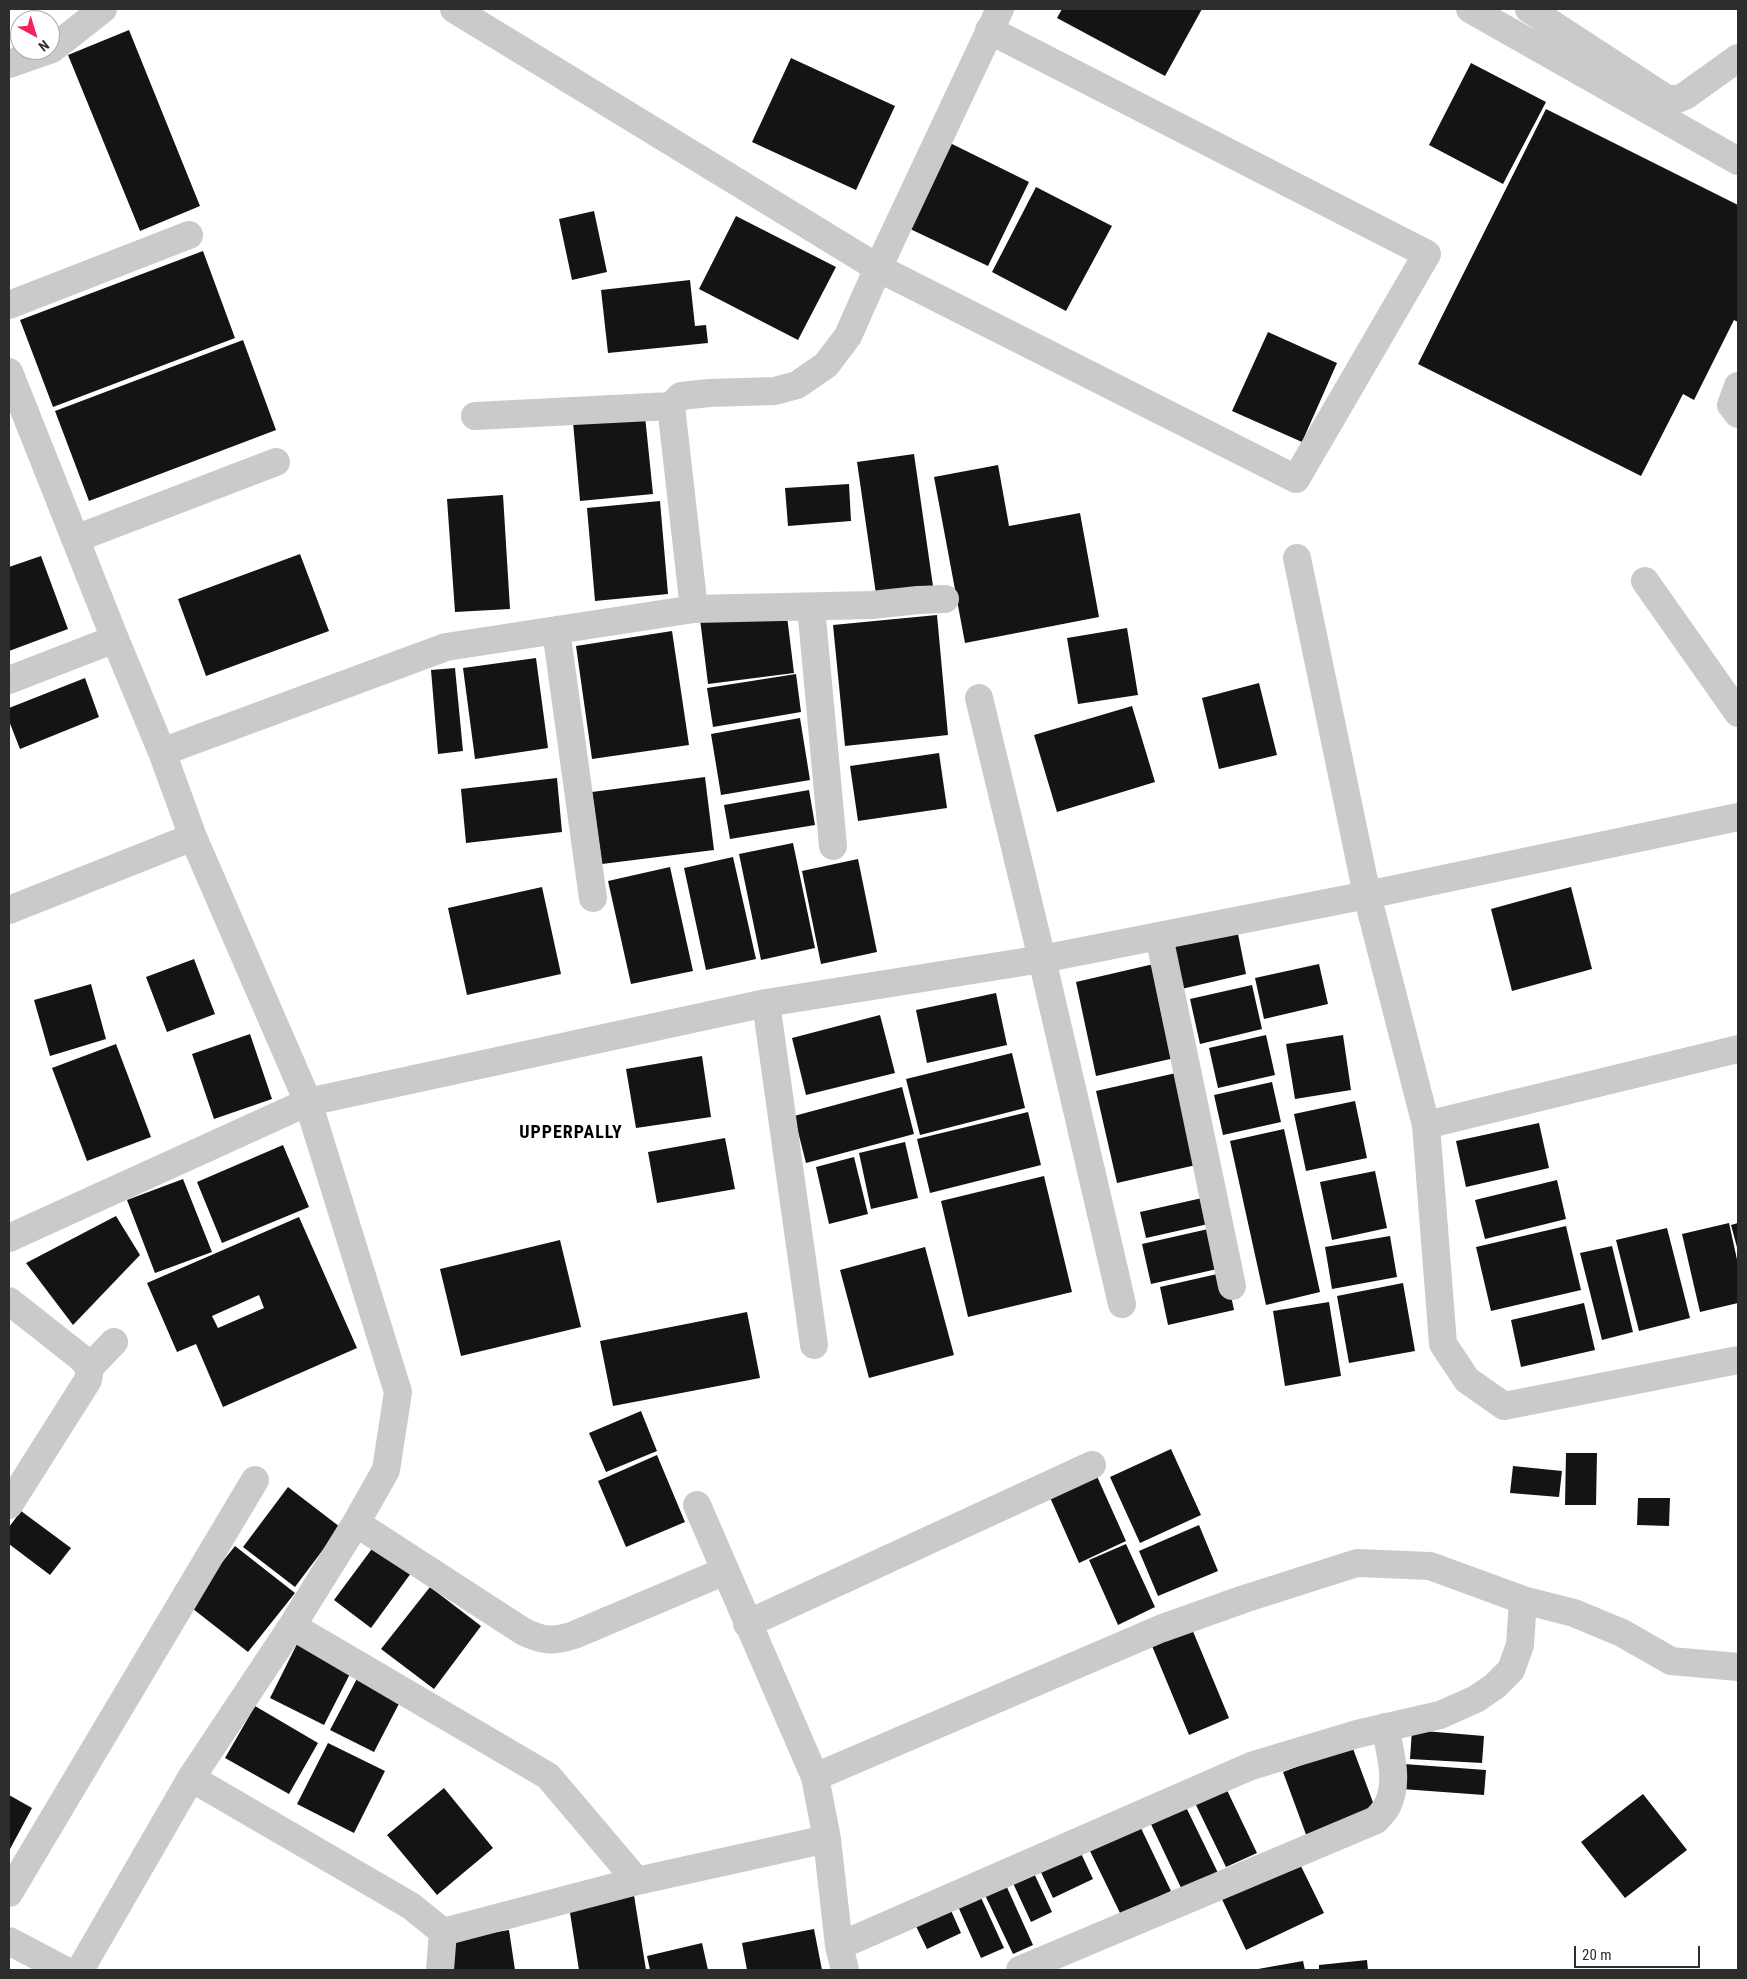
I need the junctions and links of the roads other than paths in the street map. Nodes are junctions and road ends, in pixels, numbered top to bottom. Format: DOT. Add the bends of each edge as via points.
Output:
graph roads {
  1 [pos="103,9"];
  2 [pos="454,9"];
  3 [pos="1529,9"];
  4 [pos="1474,10"];
  5 [pos="995,19"];
  6 [pos="1564,47"];
  7 [pos="1738,58"];
  8 [pos="9,64"];
  9 [pos="1645,97"];
  10 [pos="1738,161"];
  11 [pos="189,235"];
  12 [pos="878,268"];
  13 [pos="9,305"];
  14 [pos="9,372"];
  15 [pos="1738,386"];
  16 [pos="671,406"];
  17 [pos="1738,414"];
  18 [pos="475,416"];
  19 [pos="276,462"];
  20 [pos="75,539"];
  21 [pos="1297,558"];
  22 [pos="1645,581"];
  23 [pos="945,599"];
  24 [pos="811,607"];
  25 [pos="694,609"];
  26 [pos="556,630"];
  27 [pos="115,639"];
  28 [pos="9,680"];
  29 [pos="979,698"];
  30 [pos="1738,714"];
  31 [pos="162,752"];
  32 [pos="1738,817"];
  33 [pos="193,837"];
  34 [pos="833,846"];
  35 [pos="1367,896"];
  36 [pos="593,898"];
  37 [pos="9,910"];
  38 [pos="1159,936"];
  39 [pos="1042,959"];
  40 [pos="766,1003"];
  41 [pos="1738,1049"];
  42 [pos="308,1102"];
  43 [pos="1426,1125"];
  44 [pos="9,1238"];
  45 [pos="1232,1286"];
  46 [pos="9,1301"];
  47 [pos="1122,1304"];
  48 [pos="114,1342"];
  49 [pos="814,1345"];
  50 [pos="1738,1360"];
  51 [pos="90,1367"];
  52 [pos="1092,1465"];
  53 [pos="255,1480"];
  54 [pos="9,1505"];
  55 [pos="697,1505"];
  56 [pos="356,1523"];
  57 [pos="724,1571"];
  58 [pos="1523,1600"];
  59 [pos="747,1624"];
  60 [pos="292,1626"];
  61 [pos="1738,1667"];
  62 [pos="1385,1727"];
  63 [pos="815,1777"];
  64 [pos="191,1778"];
  65 [pos="827,1839"];
  66 [pos="637,1881"];
  67 [pos="9,1893"];
  68 [pos="443,1932"];
  69 [pos="9,1941"];
  70 [pos="842,1958"];
  71 [pos="64,1970"];
  72 [pos="80,1970"];
  73 [pos="440,1970"];
  74 [pos="1020,1970"];
  1 -- 8 [label="street" via="52,49"];
  2 -- 12 [label="street"];
  3 -- 6 [label="street"];
  4 -- 6 [label="street"];
  5 -- 12 [label="street"];
  5 -- 12 [label="street" via="1427,254 1296,479"];
  6 -- 9 [label="street"];
  7 -- 9 [label="street" via="1678,99"];
  9 -- 10 [label="street"];
  11 -- 13 [label="street"];
  12 -- 16 [label="street" via="848,336 826,365 797,385 775,392 681,396"];
  14 -- 20 [label="street"];
  15 -- 17 [label="street" via="1731,405"];
  16 -- 18 [label="street"];
  16 -- 25 [label="street"];
  19 -- 20 [label="street"];
  20 -- 27 [label="street"];
  21 -- 35 [label="street"];
  22 -- 30 [label="street"];
  23 -- 24 [label="street"];
  24 -- 25 [label="street"];
  24 -- 34 [label="street"];
  25 -- 26 [label="street"];
  26 -- 31 [label="street" via="446,647"];
  26 -- 36 [label="street"];
  27 -- 28 [label="street"];
  27 -- 31 [label="street"];
  29 -- 39 [label="street"];
  31 -- 33 [label="street"];
  32 -- 35 [label="street"];
  33 -- 37 [label="street"];
  33 -- 42 [label="street"];
  35 -- 38 [label="street"];
  35 -- 43 [label="street"];
  38 -- 39 [label="street"];
  38 -- 45 [label="street"];
  39 -- 40 [label="street"];
  39 -- 47 [label="street"];
  40 -- 42 [label="street"];
  40 -- 49 [label="street"];
  41 -- 43 [label="street"];
  42 -- 44 [label="street"];
  42 -- 56 [label="street" via="398,1392 386,1470"];
  43 -- 50 [label="street" via="1443,1344 1467,1380 1504,1406"];
  46 -- 51 [label="street"];
  48 -- 51 [label="street"];
  51 -- 54 [label="street" via="88,1380"];
  52 -- 59 [label="street"];
  53 -- 67 [label="street"];
  55 -- 57 [label="street"];
  56 -- 57 [label="street" via="539,1639 556,1641 574,1635"];
  56 -- 60 [label="street"];
  57 -- 59 [label="street"];
  58 -- 61 [label="street" via="1574,1613 1622,1633 1671,1661"];
  58 -- 62 [label="street" via="1520,1645 1511,1670 1495,1686 1476,1699 1440,1715"];
  58 -- 63 [label="street" via="1430,1566 1356,1563 1160,1629"];
  59 -- 63 [label="street"];
  60 -- 64 [label="street"];
  60 -- 66 [label="street" via="548,1776"];
  62 -- 70 [label="street" via="1251,1766"];
  62 -- 74 [label="street" via="1393,1786 1388,1806 1376,1820"];
  63 -- 65 [label="street"];
  64 -- 68 [label="street" via="411,1906"];
  64 -- 72 [label="street"];
  65 -- 66 [label="street"];
  65 -- 70 [label="street"];
  66 -- 68 [label="street"];
  68 -- 73 [label="street"];
  69 -- 71 [label="street"];
}
